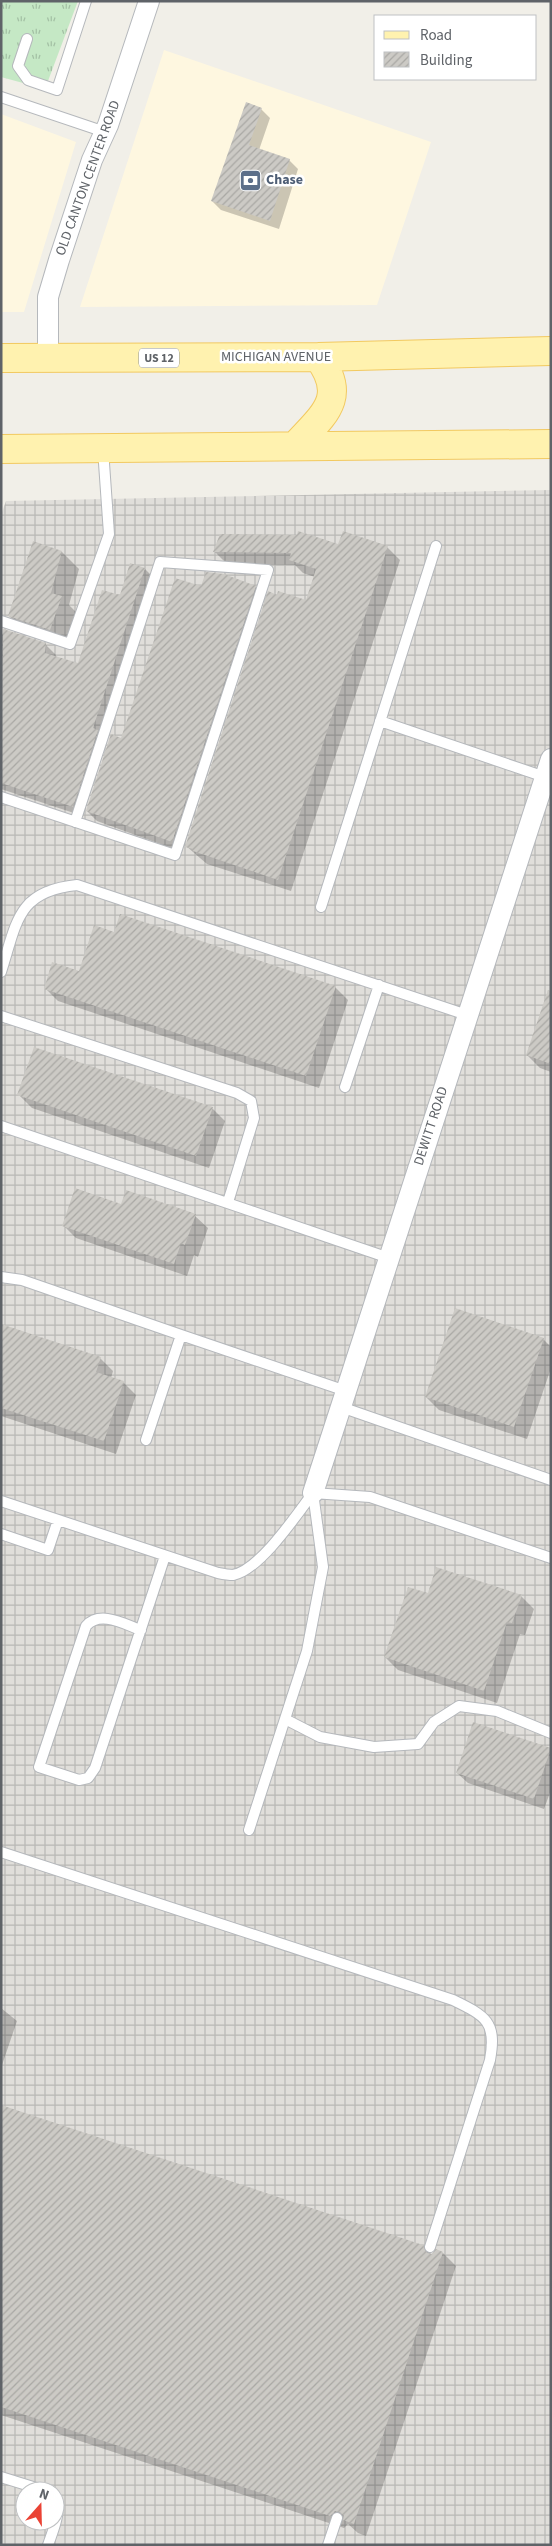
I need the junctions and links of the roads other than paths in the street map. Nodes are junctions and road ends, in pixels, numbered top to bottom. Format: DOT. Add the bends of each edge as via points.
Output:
graph roads {
  1 [pos="86,1"];
  2 [pos="150,1"];
  3 [pos="27,39"];
  4 [pos="1,97"];
  5 [pos="105,132"];
  6 [pos="551,351"];
  7 [pos="318,357"];
  8 [pos="1,358"];
  9 [pos="48,358"];
  10 [pos="551,444"];
  11 [pos="295,446"];
  12 [pos="103,448"];
  13 [pos="1,449"];
  14 [pos="436,546"];
  15 [pos="1,620"];
  16 [pos="380,721"];
  17 [pos="548,768"];
  18 [pos="1,797"];
  19 [pos="75,822"];
  20 [pos="321,907"];
  21 [pos="1,972"];
  22 [pos="379,985"];
  23 [pos="467,1015"];
  24 [pos="1,1016"];
  25 [pos="345,1087"];
  26 [pos="1,1126"];
  27 [pos="228,1202"];
  28 [pos="388,1258"];
  29 [pos="1,1277"];
  30 [pos="181,1335"];
  31 [pos="343,1399"];
  32 [pos="146,1440"];
  33 [pos="551,1480"];
  34 [pos="313,1493"];
  35 [pos="1,1501"];
  36 [pos="58,1520"];
  37 [pos="1,1534"];
  38 [pos="165,1556"];
  39 [pos="551,1558"];
  40 [pos="141,1630"];
  41 [pos="285,1719"];
  42 [pos="551,1733"];
  43 [pos="250,1830"];
  44 [pos="1,1852"];
  45 [pos="430,2247"];
  46 [pos="1,2477"];
  47 [pos="15,2481"];
  48 [pos="337,2518"];
  49 [pos="53,2531"];
  50 [pos="48,2545"];
  51 [pos="328,2545"];
  1 -- 3 [label="lane" via="57,90 28,80 18,66"];
  2 -- 5 [label="street, OLD CANTON CENTER ROAD"];
  4 -- 5 [label="lane"];
  5 -- 9 [label="street, OLD CANTON CENTER ROAD" via="92,160 48,297"];
  6 -- 7 [label="main road, MICHIGAN AVENUE / US 12"];
  7 -- 9 [label="main road, MICHIGAN AVENUE / US 12"];
  7 -- 11 [label="main road" via="333,386 332,397 325,413"];
  8 -- 9 [label="main road, MICHIGAN AVENUE / US 12"];
  10 -- 11 [label="main road"];
  11 -- 12 [label="main road"];
  12 -- 13 [label="main road"];
  12 -- 15 [label="lane" via="109,534 70,644"];
  14 -- 16 [label="lane"];
  16 -- 17 [label="lane"];
  16 -- 20 [label="lane"];
  17 -- 23 [label="street, DEWITT ROAD"];
  18 -- 19 [label="lane"];
  19 -- 19 [label="lane" via="174,855 268,570 160,562"];
  21 -- 22 [label="lane" via="17,923 27,904 38,894 57,887 77,885"];
  22 -- 23 [label="lane"];
  22 -- 25 [label="lane"];
  23 -- 28 [label="street, DEWITT ROAD"];
  24 -- 27 [label="lane" via="236,1094 251,1102 254,1118"];
  26 -- 27 [label="lane"];
  27 -- 28 [label="lane"];
  28 -- 31 [label="street, DEWITT ROAD"];
  29 -- 30 [label="lane" via="22,1280"];
  30 -- 31 [label="lane"];
  30 -- 32 [label="lane"];
  31 -- 33 [label="lane"];
  31 -- 34 [label="street, DEWITT ROAD"];
  34 -- 38 [label="lane" via="273,1546 247,1569 233,1575 218,1574"];
  34 -- 39 [label="lane" via="370,1497"];
  34 -- 41 [label="lane" via="323,1567 307,1651"];
  35 -- 36 [label="lane"];
  36 -- 37 [label="lane" via="48,1550"];
  36 -- 38 [label="lane"];
  38 -- 40 [label="lane"];
  40 -- 40 [label="lane" via="96,1768 88,1778 79,1780 38,1767 86,1626 100,1618"];
  41 -- 42 [label="lane" via="320,1736 374,1748 418,1744 434,1722 459,1706 497,1711"];
  41 -- 43 [label="lane"];
  44 -- 45 [label="lane" via="453,2000 483,2017 492,2028 494,2042 490,2060"];
  46 -- 47 [label="lane"];
  48 -- 51 [label="lane"];
  49 -- 50 [label="lane"];
}
